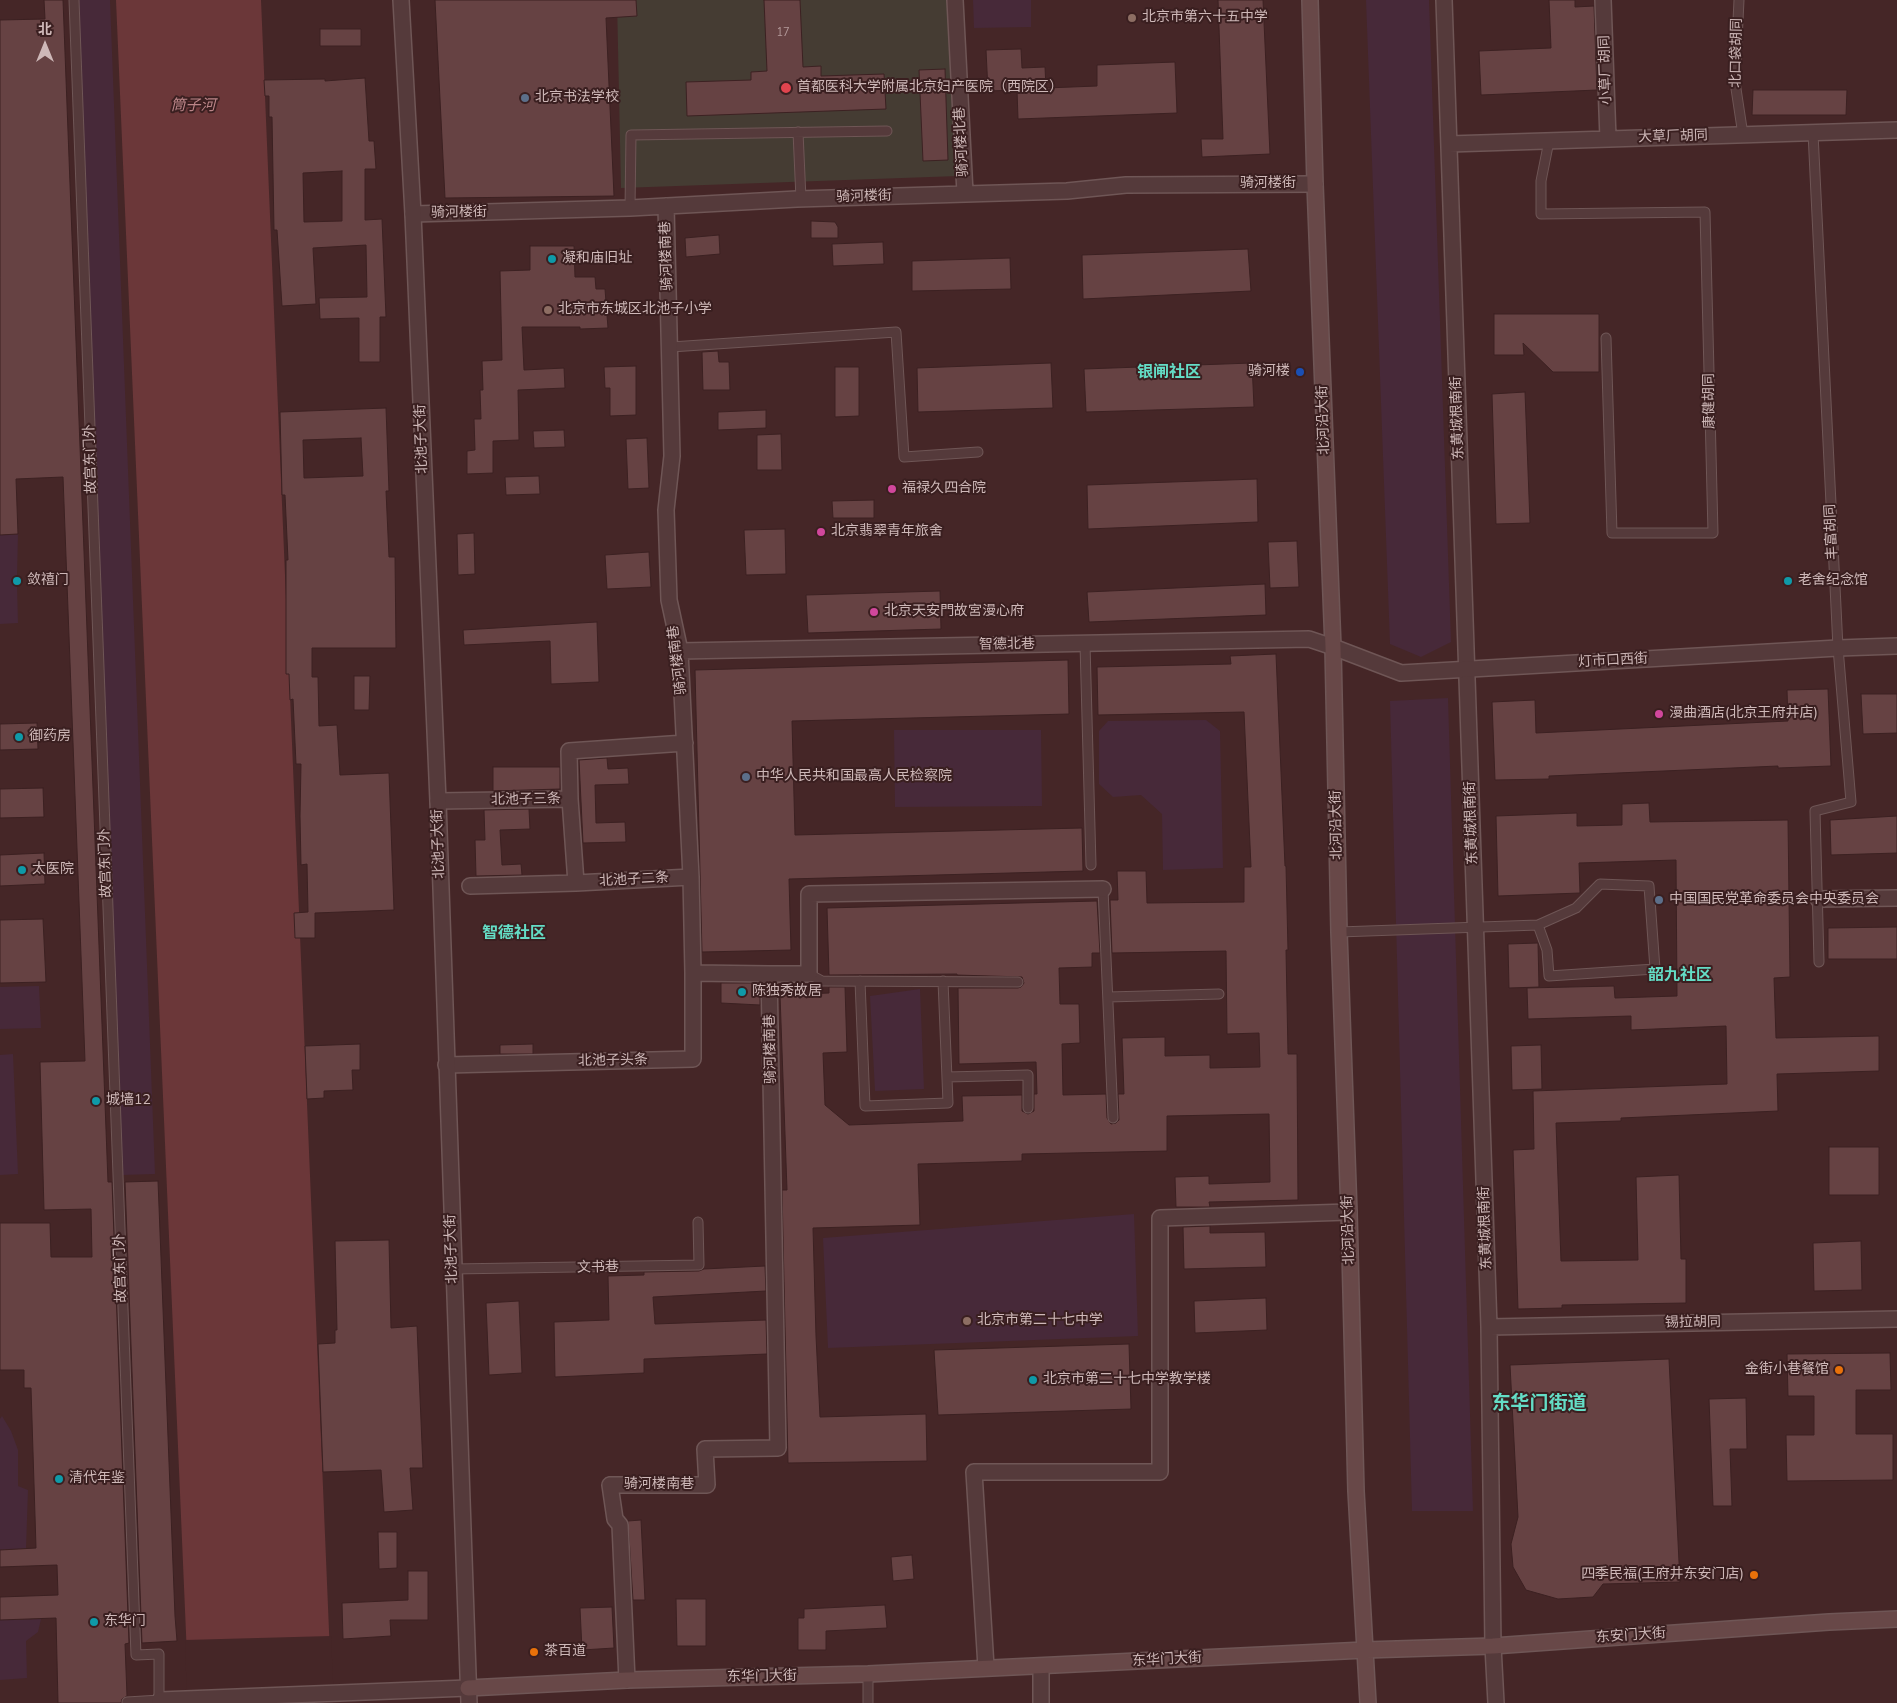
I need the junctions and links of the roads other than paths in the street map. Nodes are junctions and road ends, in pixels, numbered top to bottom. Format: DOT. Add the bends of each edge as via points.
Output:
graph roads {
  1 [pos="74,0"];
  2 [pos="401,0"];
  3 [pos="955,0"];
  4 [pos="1310,0"];
  5 [pos="1444,0"];
  6 [pos="1603,0"];
  7 [pos="1738,0"];
  8 [pos="887,130"];
  9 [pos="1897,130"];
  10 [pos="798,132"];
  11 [pos="1813,133"];
  12 [pos="1743,135"];
  13 [pos="1608,139"];
  14 [pos="1549,141"];
  15 [pos="1449,144"];
  16 [pos="1315,184"];
  17 [pos="965,193"];
  18 [pos="801,199"];
  19 [pos="666,206"];
  20 [pos="630,208"];
  21 [pos="412,214"];
  22 [pos="1606,338"];
  23 [pos="671,347"];
  24 [pos="978,452"];
  25 [pos="1085,644"];
  26 [pos="1897,646"];
  27 [pos="1333,647"];
  28 [pos="1838,648"];
  29 [pos="680,651"];
  30 [pos="1466,670"];
  31 [pos="685,743"];
  32 [pos="570,799"];
  33 [pos="438,802"];
  34 [pos="1091,865"];
  35 [pos="692,877"];
  36 [pos="576,883"];
  37 [pos="470,886"];
  38 [pos="1103,889"];
  39 [pos="1897,898"];
  40 [pos="1818,899"];
  41 [pos="1538,925"];
  42 [pos="1475,927"];
  43 [pos="1339,932"];
  44 [pos="1820,962"];
  45 [pos="693,973"];
  46 [pos="770,974"];
  47 [pos="809,974"];
  48 [pos="860,982"];
  49 [pos="943,982"];
  50 [pos="1018,982"];
  51 [pos="1219,994"];
  52 [pos="1108,997"];
  53 [pos="446,1065"];
  54 [pos="947,1077"];
  55 [pos="1028,1108"];
  56 [pos="1113,1118"];
  57 [pos="1349,1212"];
  58 [pos="698,1222"];
  59 [pos="453,1270"];
  60 [pos="1897,1319"];
  61 [pos="1489,1326"];
  62 [pos="1897,1619"];
  63 [pos="1493,1646"];
  64 [pos="1365,1650"];
  65 [pos="986,1667"];
  66 [pos="1041,1667"];
  67 [pos="868,1674"];
  68 [pos="627,1680"];
  69 [pos="468,1696"];
  70 [pos="127,1702"];
  71 [pos="160,1702"];
  72 [pos="868,1703"];
  73 [pos="1041,1703"];
  74 [pos="1368,1703"];
  75 [pos="1496,1703"];
  1 -- 71 [label="lane, 故宫东门外" via="136,1655 159,1654"];
  2 -- 21 [label="street, 北池子大街"];
  3 -- 17 [label="street, 骑河楼北巷"];
  4 -- 16 [label="main road, 北河沿大街"];
  5 -- 15 [label="street, 东黄城根南街"];
  6 -- 13 [label="street, 小草厂胡同"];
  7 -- 12 [label="lane, 北口袋胡同" via="1734,82"];
  8 -- 10 [label="lane"];
  9 -- 11 [label="street, 大草厂胡同"];
  10 -- 18 [label="lane"];
  10 -- 20 [label="lane" via="631,135"];
  11 -- 12 [label="street, 大草厂胡同"];
  11 -- 28 [label="lane, 丰富胡同"];
  12 -- 13 [label="street, 大草厂胡同"];
  13 -- 14 [label="street, 大草厂胡同"];
  14 -- 15 [label="street, 大草厂胡同"];
  14 -- 22 [label="lane, 康健胡同" via="1541,180 1541,214 1705,212 1714,533 1612,533"];
  15 -- 30 [label="street, 东黄城根南街"];
  16 -- 17 [label="street, 骑河楼街" via="1126,185 1067,191"];
  16 -- 27 [label="main road, 北河沿大街"];
  17 -- 18 [label="street, 骑河楼街"];
  18 -- 19 [label="street, 骑河楼街"];
  19 -- 20 [label="street, 骑河楼街"];
  19 -- 23 [label="street, 骑河楼南巷"];
  20 -- 21 [label="street, 骑河楼街"];
  21 -- 33 [label="street, 北池子大街"];
  23 -- 24 [label="lane" via="896,332 904,457"];
  23 -- 29 [label="street, 骑河楼南巷" via="672,456 666,510 669,600"];
  25 -- 27 [label="street, 智德北巷" via="1309,639"];
  25 -- 29 [label="street, 智德北巷"];
  25 -- 34 [label="lane"];
  26 -- 28 [label="street, 灯市口西街"];
  27 -- 30 [label="street, 灯市口西街" via="1401,673"];
  27 -- 43 [label="main road, 北河沿大街"];
  28 -- 30 [label="street, 灯市口西街"];
  28 -- 40 [label="lane, 丰富胡同" via="1851,802 1814,811"];
  29 -- 31 [label="street, 骑河楼南巷"];
  30 -- 42 [label="street, 东黄城根南街"];
  31 -- 32 [label="street, 北池子三条" via="569,751"];
  31 -- 35 [label="street, 骑河楼南巷"];
  32 -- 33 [label="street, 北池子三条"];
  32 -- 36 [label="street"];
  33 -- 53 [label="street, 北池子大街"];
  35 -- 36 [label="street, 北池子二条"];
  35 -- 45 [label="street, 骑河楼南巷"];
  36 -- 37 [label="street, 北池子二条"];
  38 -- 47 [label="street" via="809,894"];
  38 -- 52 [label="lane"];
  39 -- 40 [label="street"];
  40 -- 44 [label="lane, 丰富胡同"];
  41 -- 41 [label="lane" via="1547,950 1549,976 1655,969 1649,886 1600,884 1576,908"];
  41 -- 42 [label="lane"];
  42 -- 43 [label="lane"];
  42 -- 61 [label="street, 东黄城根南街"];
  43 -- 57 [label="main road, 北河沿大街"];
  45 -- 46 [label="street"];
  45 -- 53 [label="street, 北池子头条" via="693,1059"];
  46 -- 47 [label="street"];
  46 -- 68 [label="street, 骑河楼南巷" via="778,1448 705,1450 707,1485 610,1485 615,1519 620,1525"];
  47 -- 48 [label="lane" via="822,981"];
  48 -- 49 [label="lane"];
  48 -- 54 [label="lane" via="865,1106 948,1102"];
  49 -- 50 [label="lane"];
  49 -- 54 [label="lane"];
  51 -- 52 [label="lane"];
  52 -- 56 [label="lane"];
  53 -- 59 [label="street, 北池子大街"];
  54 -- 55 [label="lane" via="1028,1076"];
  57 -- 64 [label="main road, 北河沿大街" via="1356,1491"];
  57 -- 65 [label="street" via="1160,1218 1160,1472 974,1472"];
  58 -- 59 [label="lane, 文书巷" via="699,1265"];
  59 -- 69 [label="street, 北池子大街"];
  60 -- 61 [label="street, 锡拉胡同"];
  61 -- 63 [label="street, 东黄城根南街"];
  62 -- 63 [label="main road, 东安门大街"];
  63 -- 64 [label="main road, 东安门大街"];
  63 -- 75 [label="street, 东黄城根南街"];
  64 -- 66 [label="main road, 东华门大街"];
  64 -- 74 [label="main road, 北河沿大街"];
  65 -- 66 [label="main road, 东华门大街"];
  65 -- 67 [label="main road, 东华门大街"];
  66 -- 73 [label="street"];
  67 -- 68 [label="main road, 东华门大街"];
  67 -- 72 [label="lane"];
  68 -- 69 [label="main road, 东华门大街"];
  69 -- 71 [label="street, 东华门大街" via="337,1694"];
  70 -- 71 [label="lane"];
}
